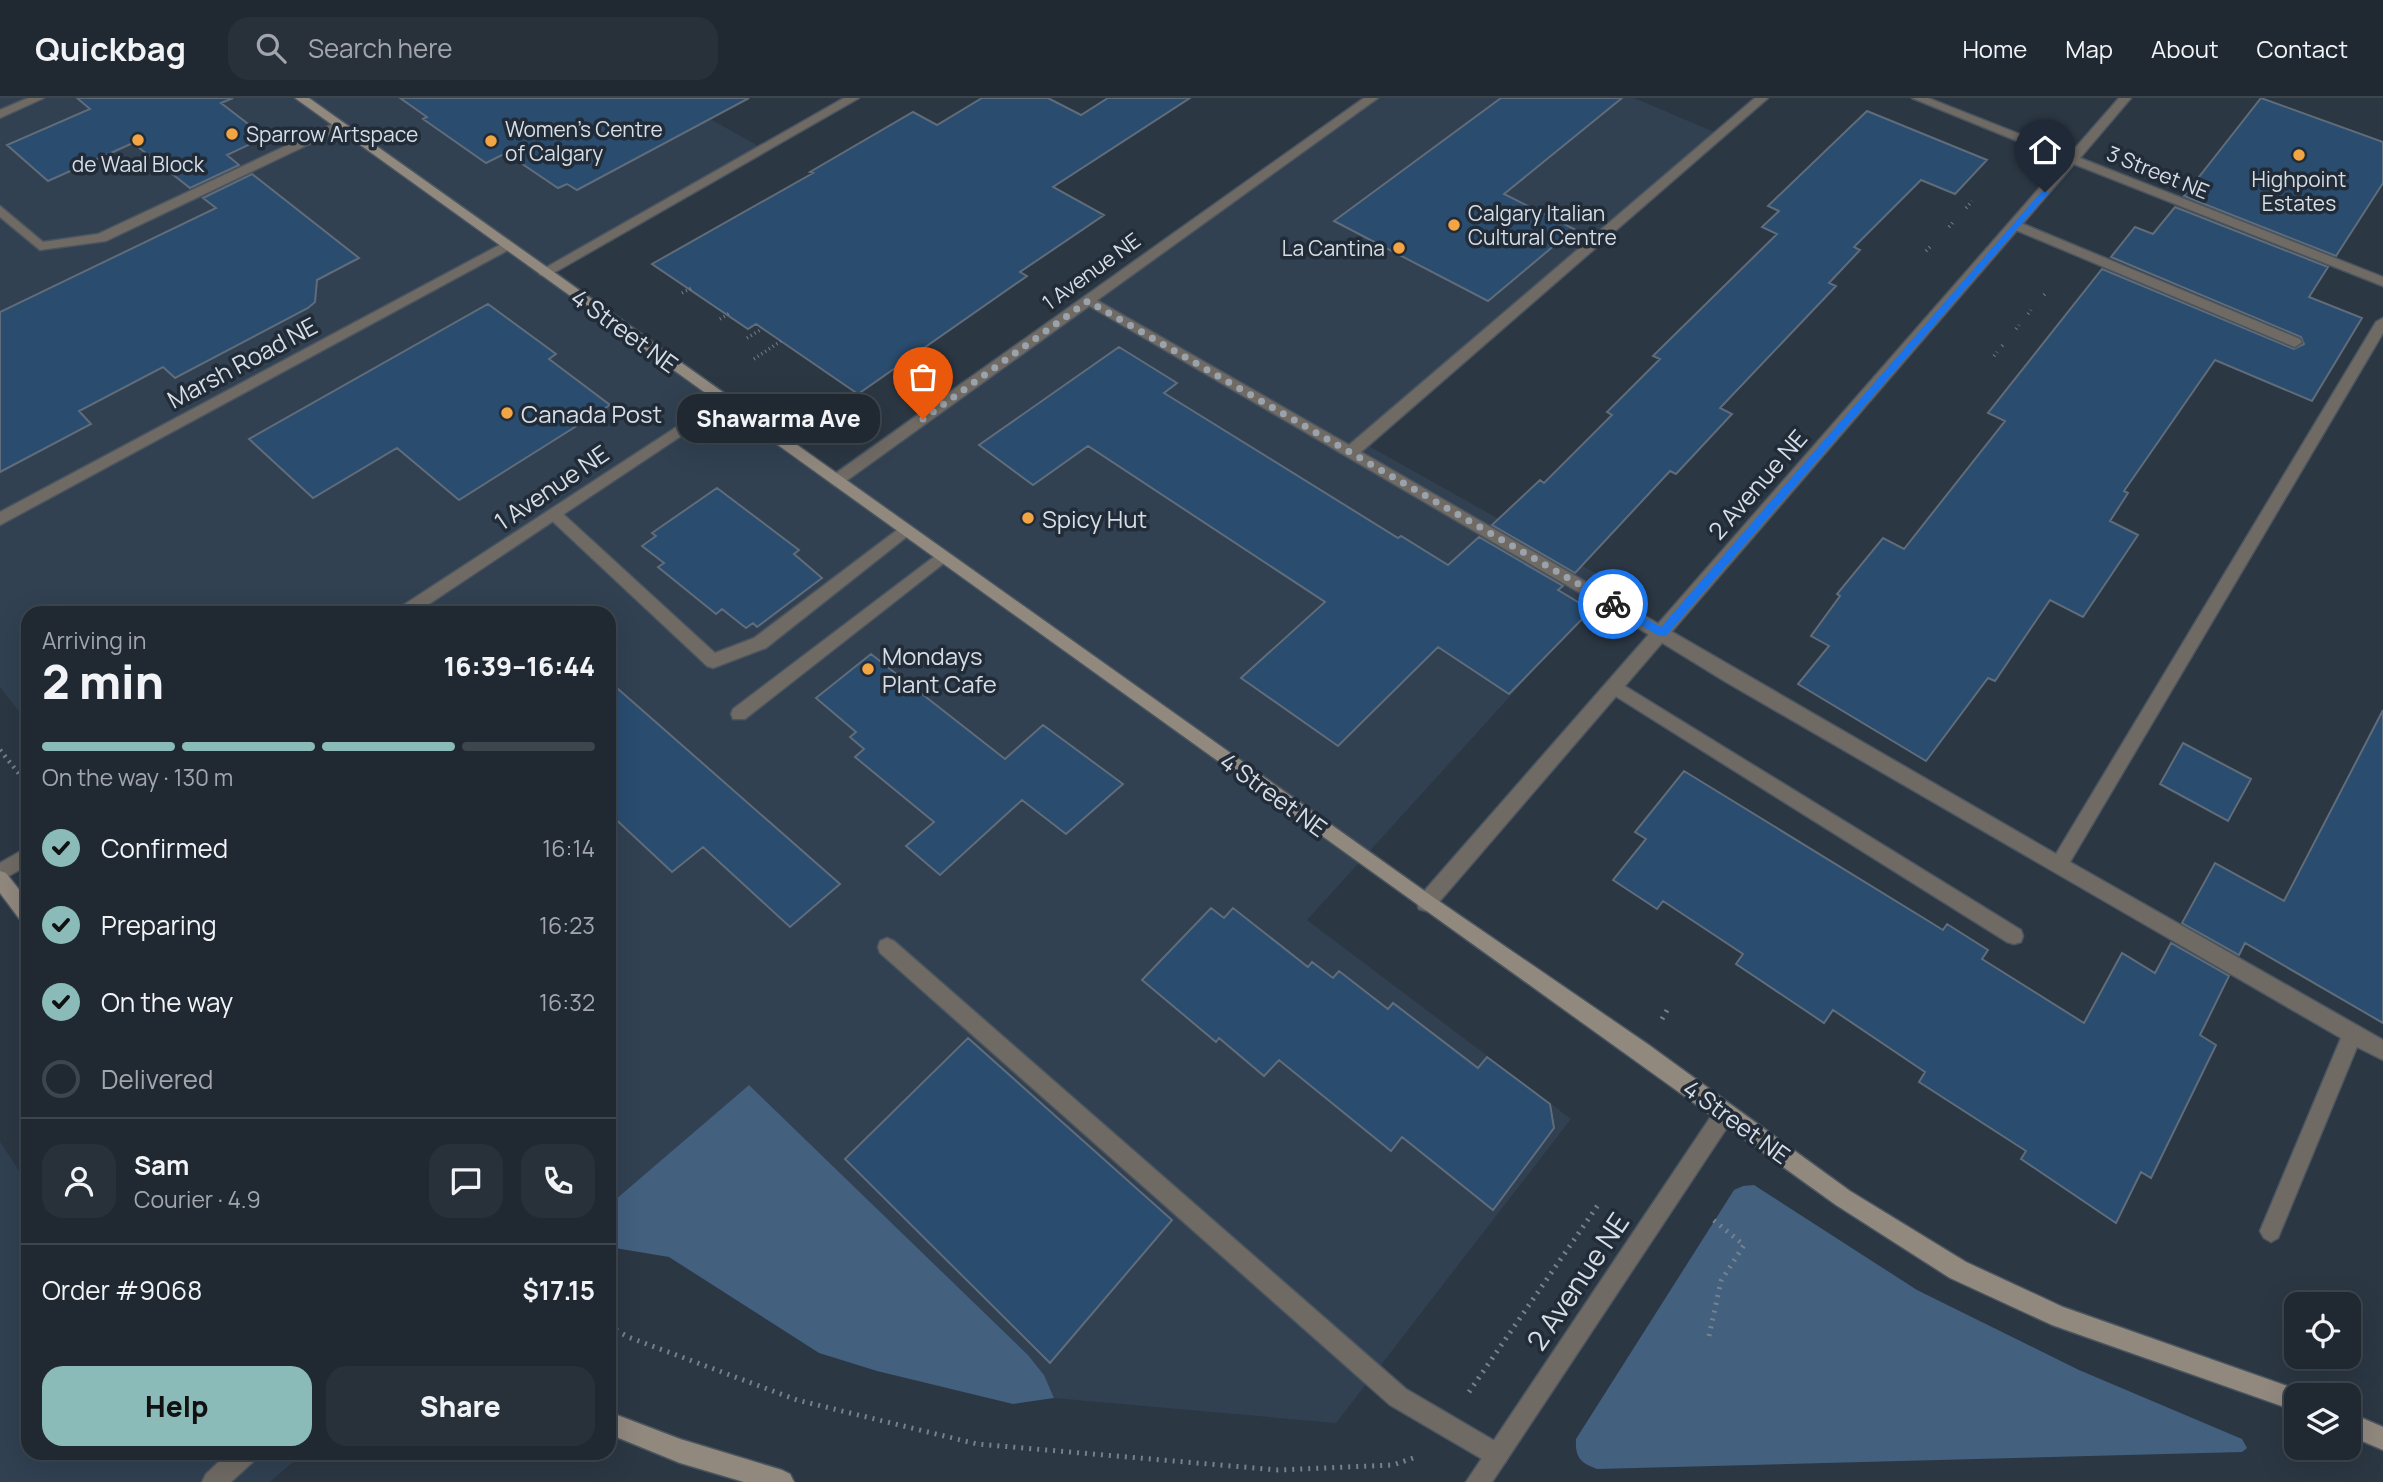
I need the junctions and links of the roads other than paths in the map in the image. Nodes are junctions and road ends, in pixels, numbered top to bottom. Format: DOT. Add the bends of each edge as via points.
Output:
graph roads {
  1 [pos="38,98"];
  2 [pos="301,98"];
  3 [pos="853,98"];
  4 [pos="1372,98"];
  5 [pos="1762,98"];
  6 [pos="1918,98"];
  7 [pos="2125,98"];
  8 [pos="0,114"];
  9 [pos="339,125"];
  10 [pos="2073,159"];
  11 [pos="0,210"];
  12 [pos="2016,225"];
  13 [pos="507,245"];
  14 [pos="545,272"];
  15 [pos="2383,282"];
  16 [pos="1088,301"];
  17 [pos="2383,322"];
  18 [pos="2295,342"];
  19 [pos="724,401"];
  20 [pos="1351,452"];
  21 [pos="837,480"];
  22 [pos="555,515"];
  23 [pos="0,519"];
  24 [pos="905,531"];
  25 [pos="943,556"];
  26 [pos="414,606"];
  27 [pos="1663,633"];
  28 [pos="1615,687"];
  29 [pos="739,715"];
  30 [pos="21,860"];
  31 [pos="2060,863"];
  32 [pos="0,873"];
  33 [pos="0,879"];
  34 [pos="1426,903"];
  35 [pos="21,906"];
  36 [pos="2014,936"];
  37 [pos="887,947"];
  38 [pos="2353,1033"];
  39 [pos="2383,1051"];
  40 [pos="1724,1114"];
  41 [pos="2271,1231"];
  42 [pos="2284,1396"];
  43 [pos="616,1426"];
  44 [pos="2361,1429"];
  45 [pos="2383,1439"];
  46 [pos="1497,1455"];
  47 [pos="238,1460"];
  48 [pos="214,1482"];
  49 [pos="782,1482"];
  50 [pos="1478,1482"];
  1 -- 8 [label="street"];
  2 -- 9 [label="main road, 4 Street NE"];
  3 -- 14 [label="street"];
  4 -- 16 [label="street, 1 Avenue NE"];
  5 -- 20 [label="street"];
  6 -- 10 [label="street, 3 Street NE"];
  7 -- 10 [label="street, 2 Avenue NE"];
  9 -- 11 [label="street" via="101,238 40,246"];
  9 -- 13 [label="main road, 4 Street NE"];
  10 -- 12 [label="street, 2 Avenue NE"];
  10 -- 15 [label="street, 3 Street NE"];
  12 -- 18 [label="street"];
  12 -- 27 [label="street, 2 Avenue NE"];
  13 -- 14 [label="main road, 4 Street NE"];
  13 -- 23 [label="street, Marsh Road NE"];
  14 -- 19 [label="main road, 4 Street NE"];
  16 -- 20 [label="street"];
  16 -- 21 [label="street, 1 Avenue NE"];
  17 -- 31 [label="street"];
  19 -- 21 [label="main road, 4 Street NE"];
  19 -- 22 [label="street, 1 Avenue NE"];
  20 -- 27 [label="street"];
  21 -- 24 [label="main road, 4 Street NE"];
  22 -- 24 [label="street" via="713,661 760,643"];
  22 -- 26 [label="street, 1 Avenue NE"];
  24 -- 25 [label="main road, 4 Street NE"];
  25 -- 29 [label="street"];
  25 -- 34 [label="main road, 4 Street NE"];
  27 -- 28 [label="street, 2 Avenue NE"];
  27 -- 31 [label="street"];
  28 -- 34 [label="street, 2 Avenue NE"];
  28 -- 36 [label="street"];
  30 -- 32 [label="street"];
  31 -- 38 [label="street"];
  33 -- 35 [label="main road"];
  34 -- 40 [label="main road, 4 Street NE"];
  37 -- 46 [label="street" via="1398,1397"];
  38 -- 39 [label="street"];
  38 -- 41 [label="street"];
  40 -- 42 [label="main road, 4 Street NE" via="1843,1198 1958,1270 2060,1317"];
  40 -- 46 [label="street, 2 Avenue NE"];
  43 -- 49 [label="main road"];
  44 -- 45 [label="main road"];
  46 -- 50 [label="street, 2 Avenue NE"];
  47 -- 48 [label="street"];
}
